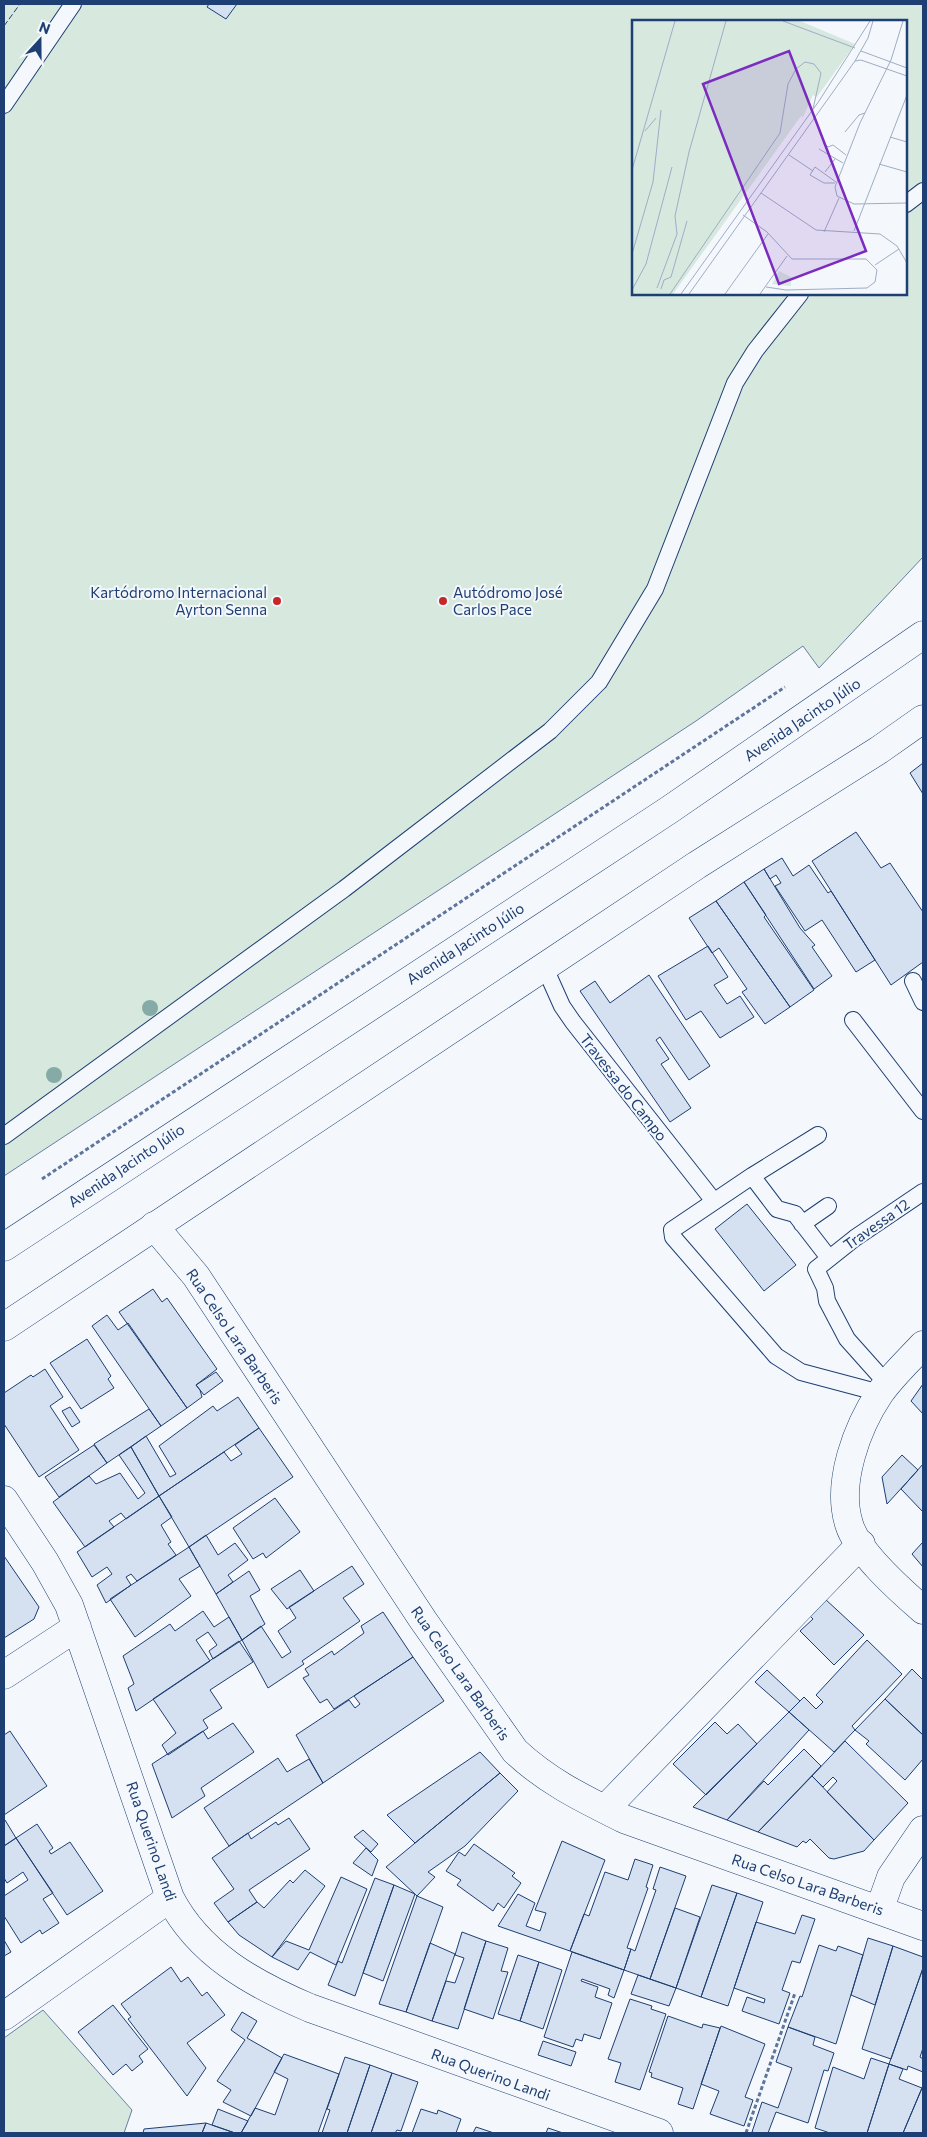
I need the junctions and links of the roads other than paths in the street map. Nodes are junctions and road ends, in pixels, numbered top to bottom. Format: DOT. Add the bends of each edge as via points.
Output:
graph roads {
  1 [pos="73,4"];
  2 [pos="4,105"];
  3 [pos="923,191"];
  4 [pos="907,203"];
  5 [pos="799,295"];
  6 [pos="923,635"];
  7 [pos="923,719"];
  8 [pos="545,968"];
  9 [pos="912,981"];
  10 [pos="923,1002"];
  11 [pos="853,1020"];
  12 [pos="923,1111"];
  13 [pos="818,1135"];
  14 [pos="4,1136"];
  15 [pos="752,1176"];
  16 [pos="923,1192"];
  17 [pos="713,1200"];
  18 [pos="828,1206"];
  19 [pos="802,1224"];
  20 [pos="154,1226"];
  21 [pos="4,1247"];
  22 [pos="829,1258"];
  23 [pos="4,1327"];
  24 [pos="923,1345"];
  25 [pos="884,1389"];
  26 [pos="4,1500"];
  27 [pos="860,1544"];
  28 [pos="923,1610"];
  29 [pos="76,1626"];
  30 [pos="4,1675"];
  31 [pos="605,1809"];
  32 [pos="923,1830"];
  33 [pos="170,1898"];
  34 [pos="880,1908"];
  35 [pos="923,1926"];
  36 [pos="4,2016"];
  37 [pos="659,2133"];
  1 -- 2 [label="lane"];
  3 -- 4 [label="lane"];
  5 -- 14 [label="lane" via="755,351 735,383 654,589 599,682 550,731 352,883"];
  6 -- 21 [label="street, Avenida Jacinto Júlio" via="669,810"];
  7 -- 8 [label="street"];
  8 -- 17 [label="lane, Travessa do Campo" via="573,1022"];
  8 -- 20 [label="street"];
  9 -- 10 [label="lane"];
  11 -- 12 [label="lane"];
  13 -- 15 [label="lane"];
  15 -- 17 [label="lane"];
  15 -- 19 [label="lane" via="777,1209 795,1214"];
  16 -- 22 [label="lane, Travessa 12"];
  17 -- 25 [label="lane" via="673,1227 672,1233 776,1356 801,1372"];
  18 -- 19 [label="lane"];
  19 -- 22 [label="lane"];
  20 -- 23 [label="street"];
  20 -- 31 [label="street, Rua Celso Lara Barberis" via="196,1276 423,1620 515,1751 560,1787"];
  22 -- 25 [label="lane" via="816,1269 827,1301 848,1339"];
  24 -- 25 [label="street"];
  25 -- 27 [label="street" via="860,1430 848,1468 845,1498 849,1525"];
  26 -- 29 [label="street, Rua Querino Landi" via="45,1562 69,1605"];
  27 -- 28 [label="street" via="892,1583"];
  27 -- 31 [label="street"];
  29 -- 30 [label="street"];
  29 -- 33 [label="street, Rua Querino Landi"];
  31 -- 34 [label="street, Rua Celso Lara Barberis" via="633,1822"];
  32 -- 34 [label="street" via="891,1877"];
  33 -- 36 [label="street"];
  33 -- 37 [label="street, Rua Querino Landi" via="178,1914 206,1946 240,1974 270,1991"];
  34 -- 35 [label="street, Rua Celso Lara Barberis"];
}
